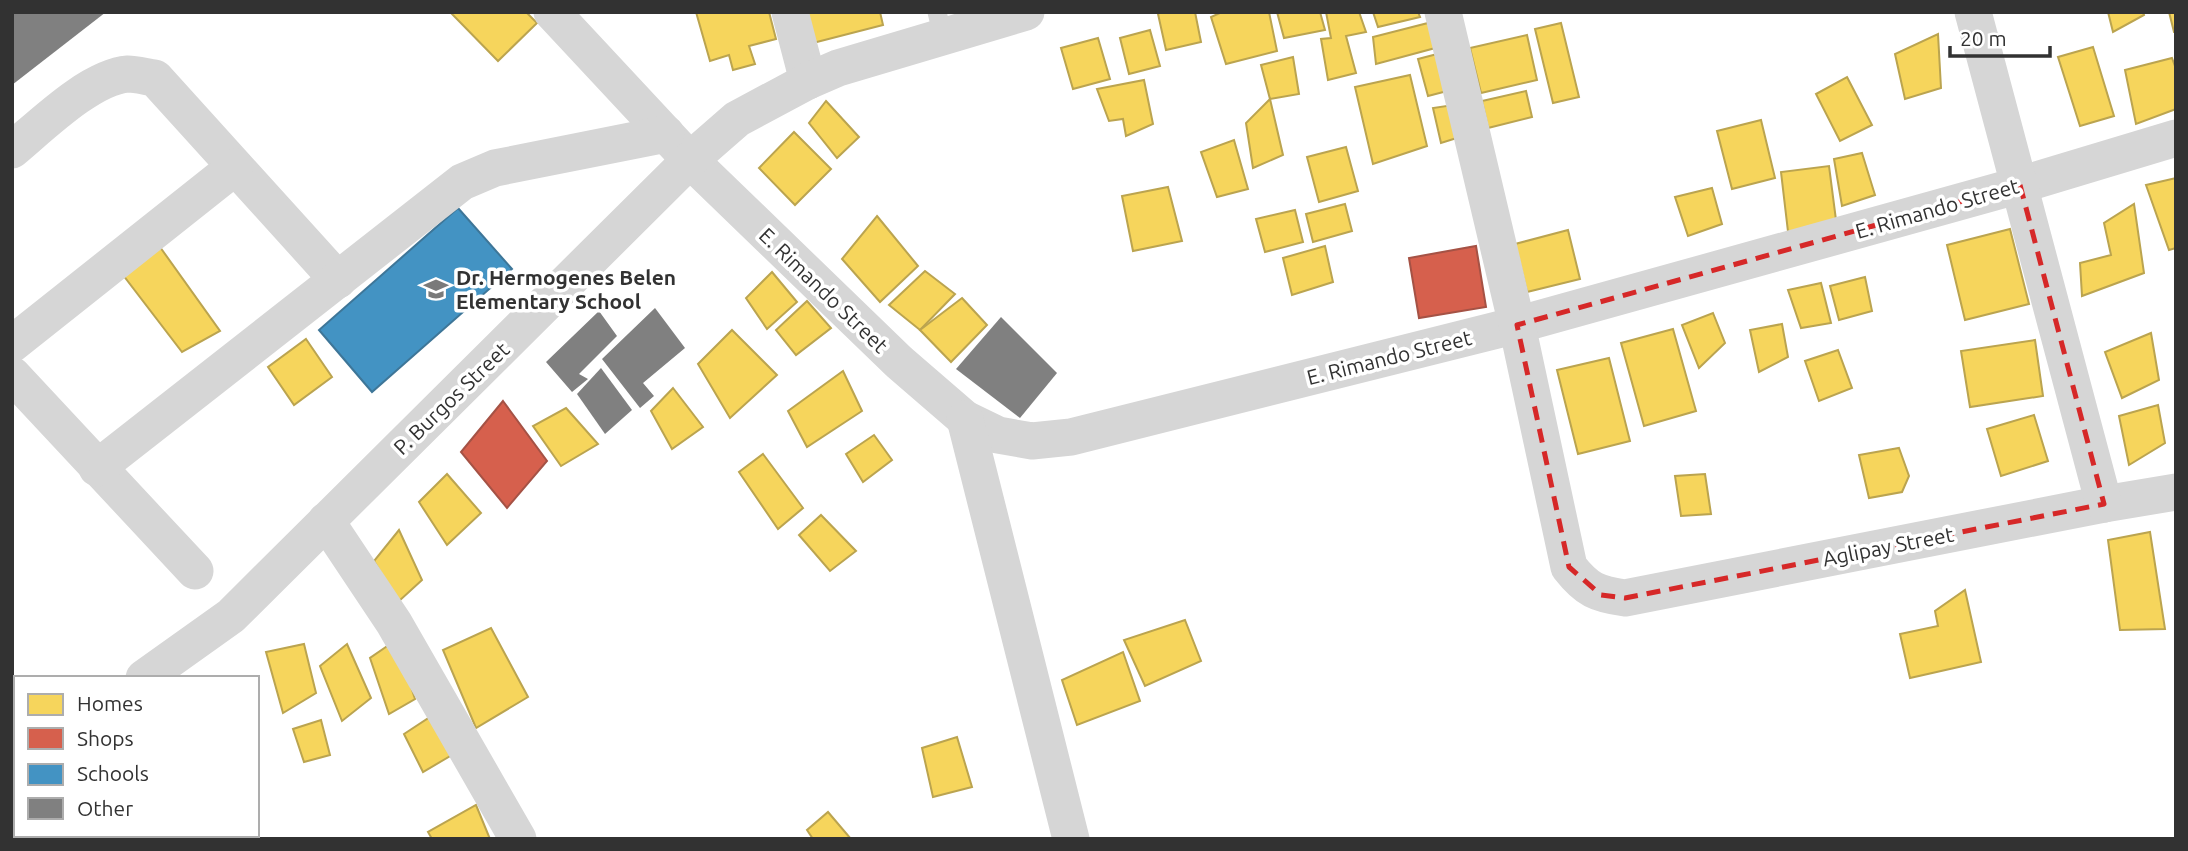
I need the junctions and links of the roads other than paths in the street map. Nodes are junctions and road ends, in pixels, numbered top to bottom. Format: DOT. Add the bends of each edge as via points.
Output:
graph roads {
  1 [pos="552,12"];
  2 [pos="790,12"];
  3 [pos="1026,12"];
  4 [pos="1443,12"];
  5 [pos="1973,12"];
  6 [pos="940,25"];
  7 [pos="808,81"];
  8 [pos="666,134"];
  9 [pos="2176,138"];
  10 [pos="12,150"];
  11 [pos="690,160"];
  12 [pos="235,167"];
  13 [pos="2020,185"];
  14 [pos="338,280"];
  15 [pos="1517,325"];
  16 [pos="12,344"];
  17 [pos="12,375"];
  18 [pos="965,419"];
  19 [pos="97,468"];
  20 [pos="2176,492"];
  21 [pos="2104,504"];
  22 [pos="326,521"];
  23 [pos="195,571"];
  24 [pos="147,676"];
  25 [pos="518,839"];
  26 [pos="1071,839"];
  1 -- 8 [label="street, E. Rimando Street"];
  2 -- 7 [label="street"];
  3 -- 6 [label="street, P. Burgos Street"];
  4 -- 15 [label="street"];
  5 -- 13 [label="street"];
  6 -- 7 [label="street, P. Burgos Street"];
  7 -- 11 [label="street, P. Burgos Street" via="737,119"];
  8 -- 11 [label="street, E. Rimando Street"];
  8 -- 14 [label="street" via="495,168 462,182"];
  9 -- 13 [label="street, E. Rimando Street"];
  10 -- 12 [label="street" via="80,94 128,74 155,78"];
  11 -- 18 [label="street, E. Rimando Street"];
  11 -- 22 [label="street, P. Burgos Street"];
  12 -- 14 [label="street"];
  12 -- 16 [label="street"];
  13 -- 15 [label="street, E. Rimando Street"];
  13 -- 21 [label="street"];
  14 -- 19 [label="street"];
  15 -- 18 [label="street, E. Rimando Street" via="1072,437 1032,441 998,435"];
  15 -- 21 [label="street, Aglipay Street" via="1569,567 1581,582 1601,594 1625,598"];
  17 -- 19 [label="street"];
  18 -- 26 [label="street"];
  19 -- 23 [label="street"];
  20 -- 21 [label="street, Aglipay Street"];
  22 -- 24 [label="street, P. Burgos Street" via="231,616"];
  22 -- 25 [label="street" via="394,623"];
}
